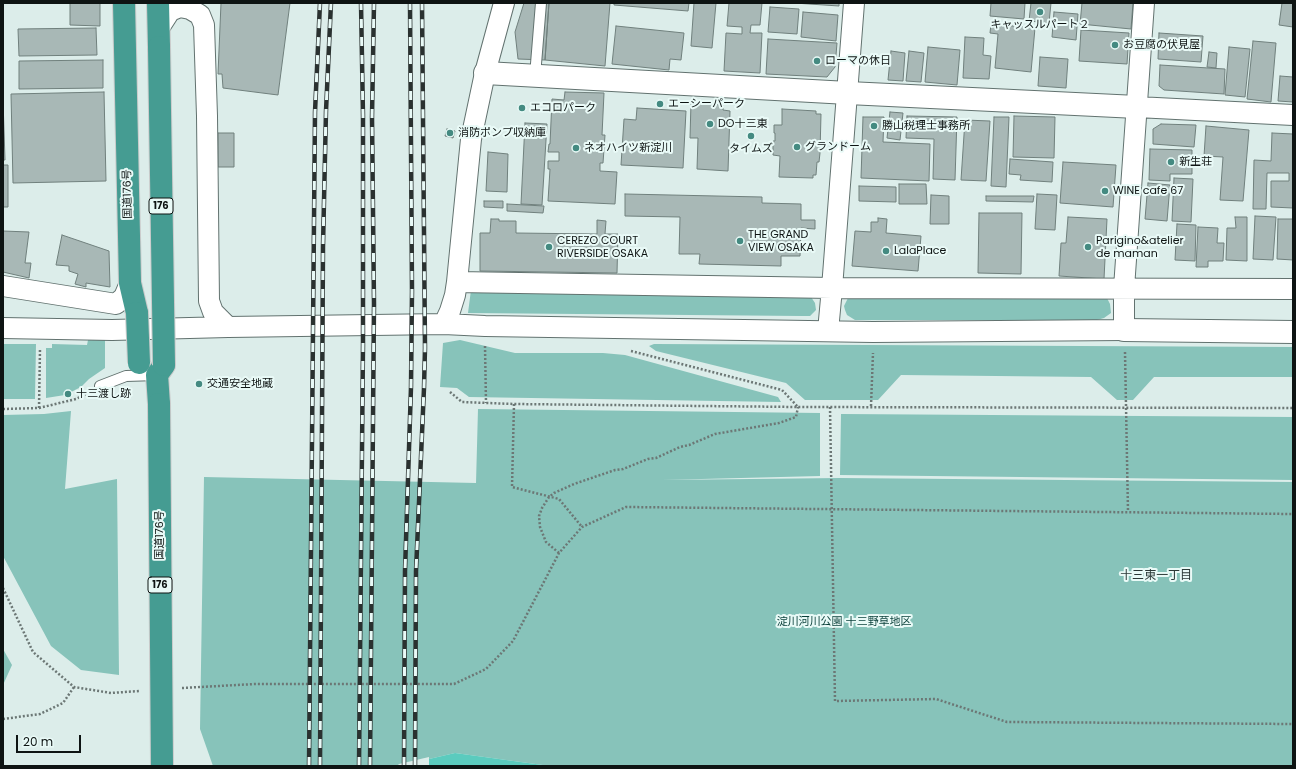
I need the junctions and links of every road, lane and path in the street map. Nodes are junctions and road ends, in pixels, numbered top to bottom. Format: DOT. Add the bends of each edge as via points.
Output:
graph roads {
  1 [pos="124,3"];
  2 [pos="158,3"];
  3 [pos="504,3"];
  4 [pos="541,3"];
  5 [pos="854,3"];
  6 [pos="1144,3"];
  7 [pos="159,38"];
  8 [pos="485,73"];
  9 [pos="535,76"];
  10 [pos="848,93"];
  11 [pos="1137,107"];
  12 [pos="1293,115"];
  13 [pos="457,282"];
  14 [pos="130,283"];
  15 [pos="3,286"];
  16 [pos="832,288"];
  17 [pos="1124,288"];
  18 [pos="1293,289"];
  19 [pos="3,323"];
  20 [pos="444,324"];
  21 [pos="228,327"];
  22 [pos="3,328"];
  23 [pos="40,329"];
  24 [pos="828,331"];
  25 [pos="1293,332"];
  26 [pos="1124,338"];
  27 [pos="485,344"];
  28 [pos="626,350"];
  29 [pos="872,353"];
  30 [pos="161,370"];
  31 [pos="100,386"];
  32 [pos="450,392"];
  33 [pos="486,403"];
  34 [pos="514,404"];
  35 [pos="830,406"];
  36 [pos="871,406"];
  37 [pos="798,407"];
  38 [pos="1126,407"];
  39 [pos="39,408"];
  40 [pos="1293,408"];
  41 [pos="3,409"];
  42 [pos="549,496"];
  43 [pos="831,508"];
  44 [pos="1128,512"];
  45 [pos="1293,514"];
  46 [pos="582,527"];
  47 [pos="559,553"];
  48 [pos="3,588"];
  49 [pos="74,687"];
  50 [pos="180,688"];
  51 [pos="142,691"];
  52 [pos="3,719"];
  53 [pos="1293,724"];
  54 [pos="162,766"];
  1 -- 14 [label="highway, 国道176号"];
  2 -- 7 [label="highway, 国道176号 / 176"];
  3 -- 8 [label="street"];
  4 -- 9 [label="lane"];
  5 -- 10 [label="street"];
  6 -- 11 [label="street"];
  7 -- 21 [label="street" via="170,11 180,7 200,15 204,25 207,116 209,301 213,312"];
  7 -- 30 [label="highway, 国道176号 / 176, bridge"];
  8 -- 9 [label="street"];
  8 -- 13 [label="street" via="471,139"];
  9 -- 10 [label="street"];
  10 -- 11 [label="street"];
  10 -- 16 [label="street"];
  11 -- 12 [label="street"];
  11 -- 17 [label="street"];
  13 -- 16 [label="street"];
  13 -- 20 [label="street"];
  14 -- 15 [label="street" via="124,297 116,304"];
  14 -- 30 [label="highway, 国道176号, bridge" via="137,313 139,363"];
  16 -- 17 [label="street"];
  16 -- 24 [label="street"];
  17 -- 18 [label="street"];
  17 -- 26 [label="street"];
  19 -- 23 [label="street"];
  20 -- 21 [label="street"];
  20 -- 24 [label="street"];
  21 -- 23 [label="street"];
  22 -- 23 [label="street"];
  23 -- 39 [label="path"];
  24 -- 26 [label="street"];
  25 -- 26 [label="street"];
  26 -- 38 [label="path"];
  27 -- 33 [label="path"];
  28 -- 37 [label="path" via="782,390"];
  29 -- 36 [label="path"];
  30 -- 31 [label="lane" via="126,376"];
  30 -- 54 [label="highway, 国道176号 / 176, bridge" via="159,404"];
  31 -- 39 [label="path" via="76,399"];
  32 -- 33 [label="path" via="462,402"];
  33 -- 34 [label="path"];
  34 -- 37 [label="path"];
  34 -- 42 [label="path" via="512,487"];
  35 -- 36 [label="path"];
  35 -- 37 [label="path"];
  35 -- 43 [label="path"];
  36 -- 38 [label="path"];
  37 -- 42 [label="path" via="796,417 779,423 715,434 656,458 574,484"];
  38 -- 40 [label="path"];
  38 -- 44 [label="path"];
  39 -- 41 [label="path"];
  42 -- 46 [label="path" via="559,499"];
  42 -- 47 [label="path" via="539,516 540,527 546,542"];
  43 -- 44 [label="path"];
  43 -- 46 [label="path" via="626,507"];
  43 -- 53 [label="path" via="835,701 936,699 1006,722"];
  44 -- 45 [label="path"];
  46 -- 47 [label="path"];
  47 -- 50 [label="path" via="513,641 486,669 454,684 255,684"];
  48 -- 49 [label="path" via="34,652"];
  49 -- 51 [label="path" via="111,693"];
  49 -- 52 [label="path" via="63,703 40,714"];
}
